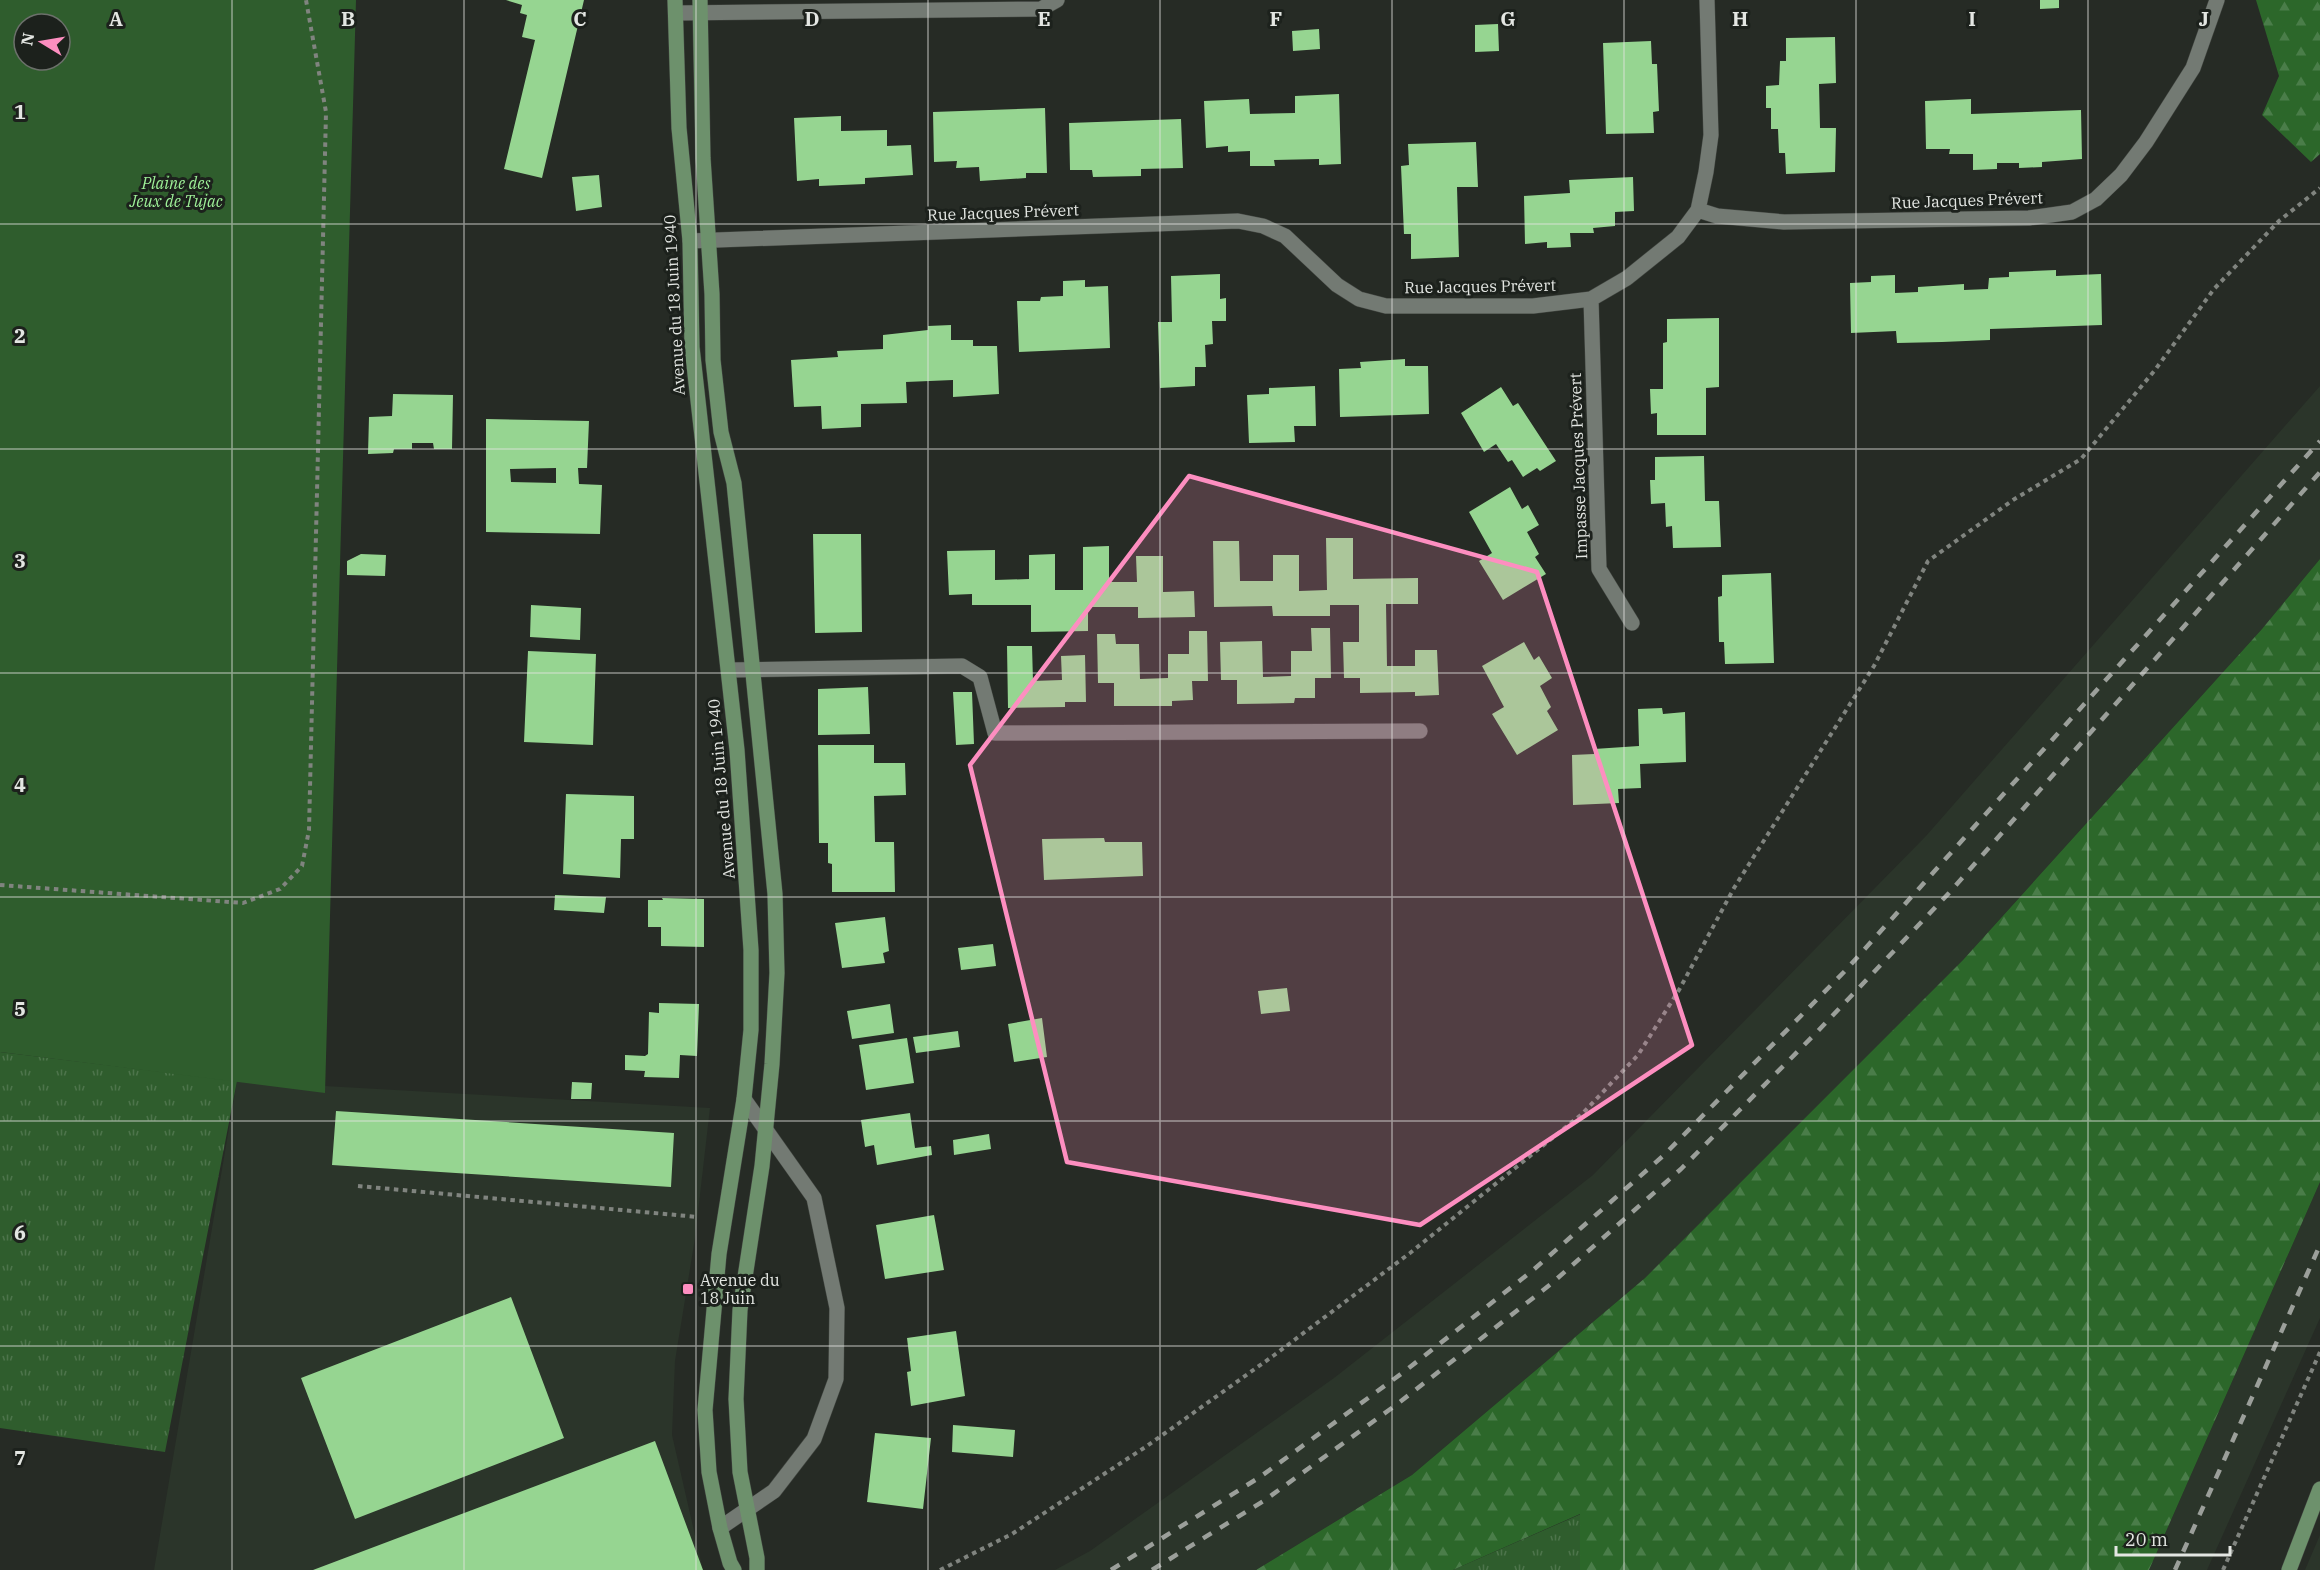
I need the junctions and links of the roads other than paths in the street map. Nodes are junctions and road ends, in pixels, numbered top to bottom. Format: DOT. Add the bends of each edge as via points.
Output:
graph roads {
  1 [pos="1057,0"];
  2 [pos="1707,0"];
  3 [pos="2217,0"];
  4 [pos="700,6"];
  5 [pos="676,7"];
  6 [pos="1698,210"];
  7 [pos="709,240"];
  8 [pos="690,241"];
  9 [pos="1591,299"];
  10 [pos="1632,623"];
  11 [pos="729,670"];
  12 [pos="753,670"];
  13 [pos="1420,730"];
  14 [pos="744,1099"];
  15 [pos="765,1130"];
  16 [pos="2320,1489"];
  17 [pos="747,1510"];
  18 [pos="720,1528"];
  19 [pos="735,1570"];
  20 [pos="757,1570"];
  21 [pos="2289,1570"];
  1 -- 4 [label="street" via="1041,9"];
  2 -- 6 [label="street" via="1711,135"];
  3 -- 6 [label="street, Rue Jacques Prévert" via="2193,68 2146,142 2096,199 2072,213 2029,218 1784,222 1717,216"];
  4 -- 5 [label="street"];
  4 -- 7 [label="street" via="702,158"];
  5 -- 8 [label="street, Avenue du 18 Juin 1940" via="679,128"];
  6 -- 9 [label="street, Rue Jacques Prévert" via="1678,237 1628,278"];
  7 -- 8 [label="street, Rue Jacques Prévert"];
  7 -- 9 [label="street, Rue Jacques Prévert" via="1239,221 1285,236 1337,285 1359,299 1386,306 1533,306"];
  7 -- 12 [label="street" via="712,360 721,432 734,483"];
  8 -- 11 [label="street, Avenue du 18 Juin 1940" via="692,347"];
  9 -- 10 [label="street, Impasse Jacques Prévert" via="1599,568"];
  11 -- 12 [label="street"];
  11 -- 14 [label="street, Avenue du 18 Juin 1940" via="751,950 751,1030"];
  12 -- 13 [label="street" via="962,666 980,677 995,733"];
  12 -- 15 [label="street" via="775,894 777,973"];
  14 -- 15 [label="street"];
  14 -- 18 [label="street, Avenue du 18 Juin 1940" via="718,1264 705,1410 709,1472"];
  15 -- 17 [label="street" via="740,1310 736,1399 740,1472"];
  15 -- 17 [label="street" via="814,1198 837,1308 836,1378 814,1439 774,1491"];
  16 -- 21 [label="street"];
  17 -- 18 [label="street"];
  17 -- 20 [label="street"];
  18 -- 19 [label="street, Avenue du 18 Juin 1940"];
}
